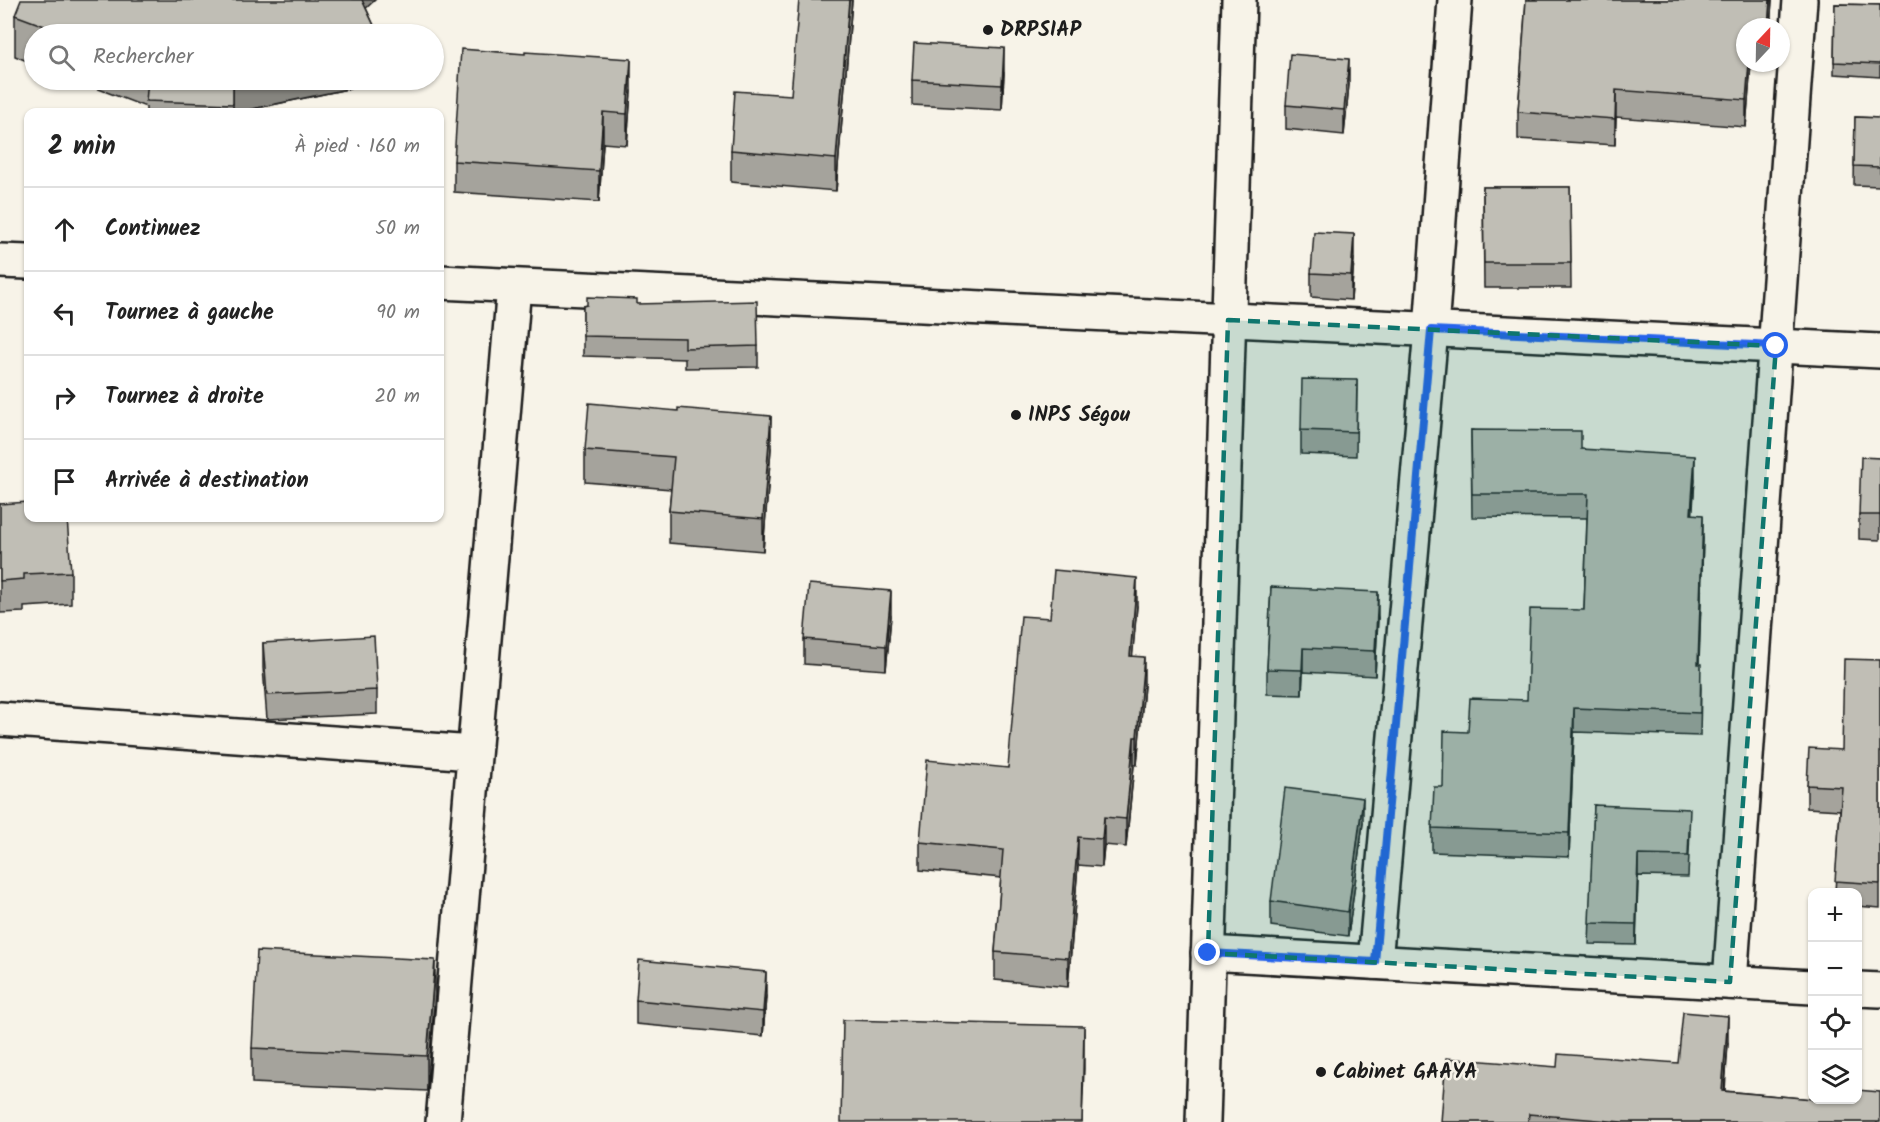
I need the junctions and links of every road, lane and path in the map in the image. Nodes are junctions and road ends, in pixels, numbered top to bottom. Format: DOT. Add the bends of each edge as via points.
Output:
graph roads {
  1 [pos="1239,0"];
  2 [pos="1455,0"];
  3 [pos="1800,0"];
  4 [pos="0,261"];
  5 [pos="24,262"];
  6 [pos="444,282"];
  7 [pos="514,286"];
  8 [pos="1228,320"];
  9 [pos="1431,330"];
  10 [pos="1776,346"];
  11 [pos="1880,351"];
  12 [pos="0,719"];
  13 [pos="473,753"];
  14 [pos="1208,953"];
  15 [pos="1375,962"];
  16 [pos="1730,982"];
  17 [pos="1808,987"];
  18 [pos="1862,989"];
  19 [pos="1880,990"];
  20 [pos="443,1122"];
  21 [pos="1203,1122"];
  1 -- 8 [label="street"];
  2 -- 9 [label="street"];
  3 -- 10 [label="street"];
  4 -- 5 [label="street"];
  6 -- 7 [label="street"];
  7 -- 8 [label="street"];
  7 -- 13 [label="street"];
  8 -- 9 [label="street"];
  8 -- 14 [label="street"];
  9 -- 10 [label="street"];
  9 -- 15 [label="street"];
  10 -- 11 [label="street"];
  10 -- 16 [label="street"];
  12 -- 13 [label="street"];
  13 -- 20 [label="street"];
  14 -- 15 [label="street"];
  14 -- 21 [label="street"];
  15 -- 16 [label="street"];
  16 -- 17 [label="street"];
  18 -- 19 [label="street"];
}
